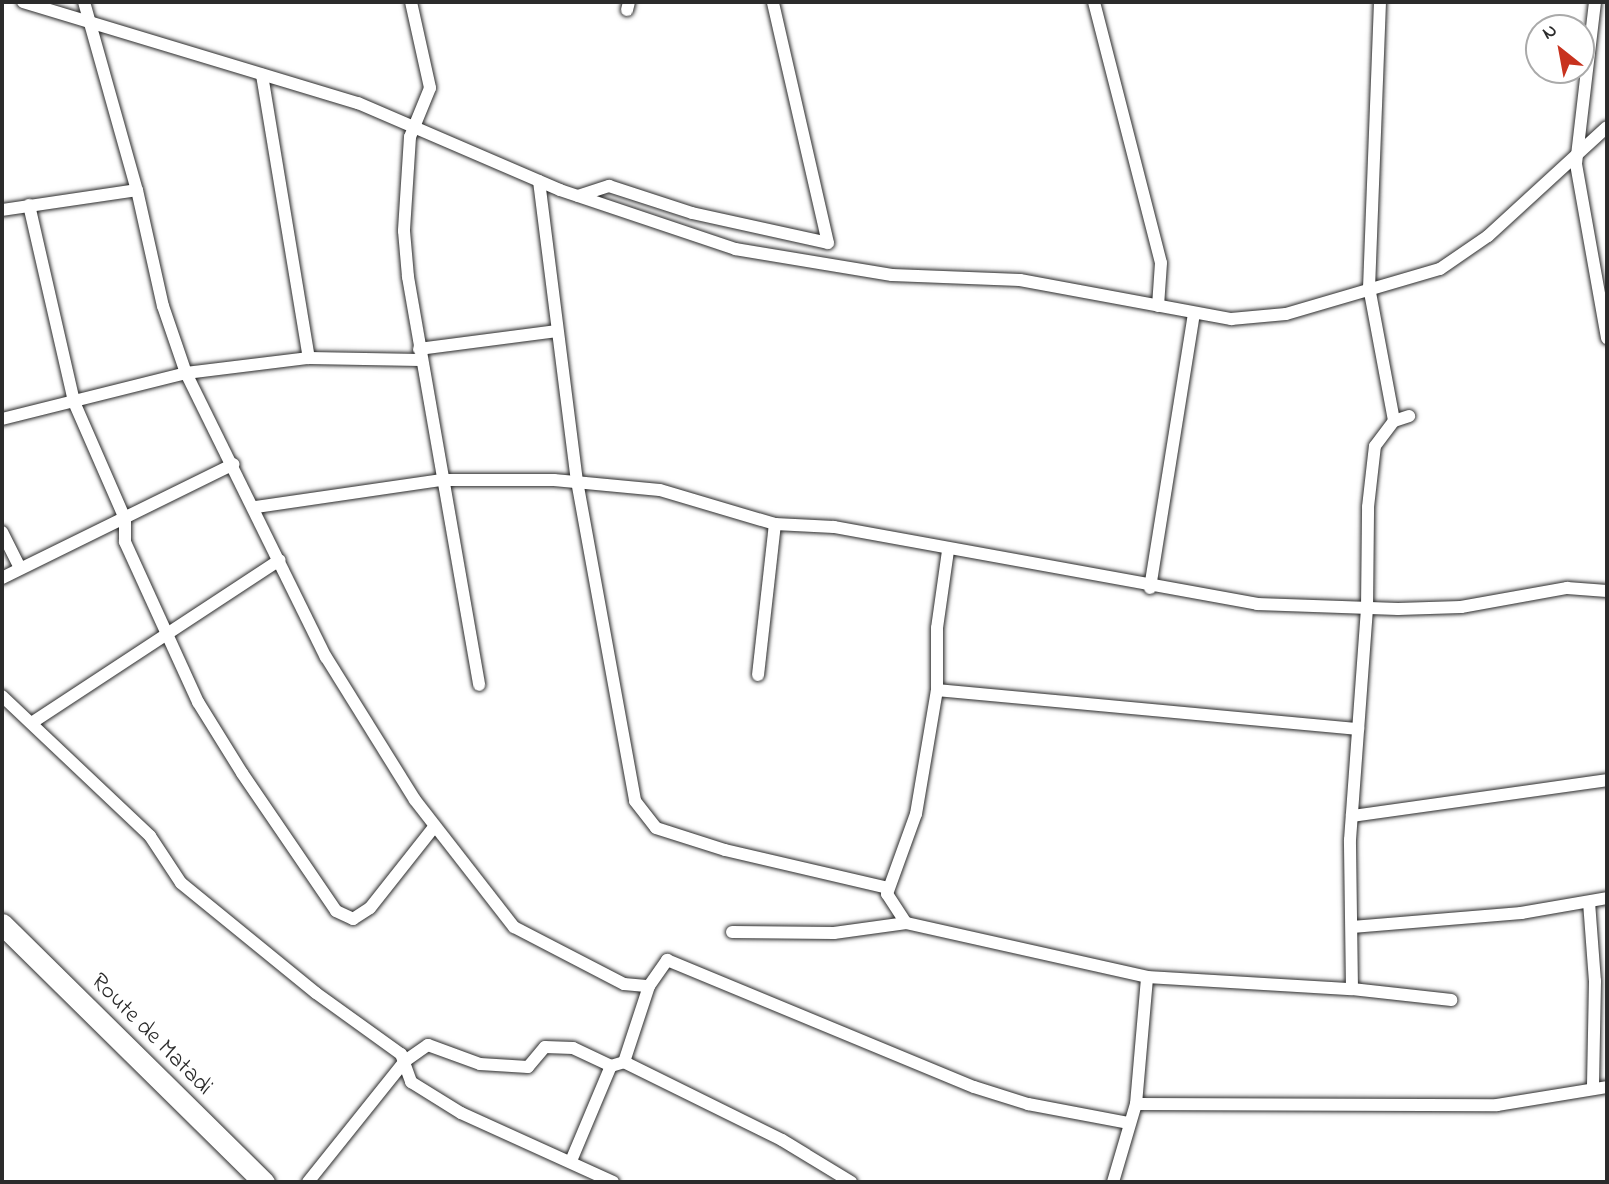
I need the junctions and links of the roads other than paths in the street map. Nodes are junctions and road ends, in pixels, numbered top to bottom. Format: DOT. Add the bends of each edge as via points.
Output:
graph roads {
  1 [pos="23,2"];
  2 [pos="84,2"];
  3 [pos="411,2"];
  4 [pos="773,2"];
  5 [pos="1094,2"];
  6 [pos="1380,2"];
  7 [pos="1595,2"];
  8 [pos="92,23"];
  9 [pos="262,75"];
  10 [pos="1607,127"];
  11 [pos="416,129"];
  12 [pos="1580,153"];
  13 [pos="539,181"];
  14 [pos="137,190"];
  15 [pos="577,196"];
  16 [pos="29,205"];
  17 [pos="2,210"];
  18 [pos="1369,288"];
  19 [pos="1158,306"];
  20 [pos="1605,310"];
  21 [pos="1194,314"];
  22 [pos="557,331"];
  23 [pos="1607,338"];
  24 [pos="420,355"];
  25 [pos="309,358"];
  26 [pos="186,373"];
  27 [pos="74,402"];
  28 [pos="1409,415"];
  29 [pos="2,419"];
  30 [pos="1394,421"];
  31 [pos="234,464"];
  32 [pos="442,480"];
  33 [pos="577,481"];
  34 [pos="256,507"];
  35 [pos="125,519"];
  36 [pos="775,524"];
  37 [pos="2,531"];
  38 [pos="948,551"];
  39 [pos="280,560"];
  40 [pos="20,568"];
  41 [pos="2,578"];
  42 [pos="1150,588"];
  43 [pos="1607,591"];
  44 [pos="1367,609"];
  45 [pos="169,633"];
  46 [pos="758,675"];
  47 [pos="479,685"];
  48 [pos="937,690"];
  49 [pos="2,696"];
  50 [pos="33,722"];
  51 [pos="1358,729"];
  52 [pos="1607,780"];
  53 [pos="1352,816"];
  54 [pos="434,827"];
  55 [pos="888,888"];
  56 [pos="1607,898"];
  57 [pos="1589,902"];
  58 [pos="906,923"];
  59 [pos="2,924"];
  60 [pos="1352,927"];
  61 [pos="732,932"];
  62 [pos="1147,977"];
  63 [pos="649,986"];
  64 [pos="1352,989"];
  65 [pos="1451,1000"];
  66 [pos="1601,1035"];
  67 [pos="405,1061"];
  68 [pos="618,1064"];
  69 [pos="1607,1087"];
  70 [pos="1593,1089"];
  71 [pos="1136,1104"];
  72 [pos="1129,1123"];
  73 [pos="571,1161"];
  74 [pos="264,1182"];
  75 [pos="308,1182"];
  76 [pos="613,1182"];
  77 [pos="851,1182"];
  78 [pos="1113,1182"];
  1 -- 8 [label="street"];
  2 -- 8 [label="street"];
  3 -- 11 [label="street" via="430,75"];
  4 -- 15 [label="street" via="828,243 692,213 608,187"];
  5 -- 19 [label="street" via="1161,263"];
  6 -- 18 [label="street"];
  7 -- 12 [label="street"];
  8 -- 9 [label="street"];
  8 -- 14 [label="street"];
  9 -- 11 [label="street" via="358,103"];
  9 -- 25 [label="street"];
  10 -- 12 [label="street"];
  11 -- 13 [label="street"];
  11 -- 24 [label="street" via="410,137 404,232"];
  12 -- 18 [label="street" via="1488,236 1440,269 1406,282"];
  12 -- 20 [label="street" via="1576,164 1580,195"];
  13 -- 15 [label="street"];
  13 -- 22 [label="street"];
  14 -- 16 [label="street"];
  14 -- 26 [label="street" via="157,283"];
  15 -- 19 [label="street" via="685,235 825,267 892,275 1020,280"];
  16 -- 17 [label="street"];
  16 -- 27 [label="street"];
  18 -- 21 [label="street" via="1286,314 1231,319"];
  18 -- 30 [label="street"];
  19 -- 21 [label="street"];
  20 -- 23 [label="street"];
  21 -- 42 [label="street"];
  22 -- 24 [label="street"];
  22 -- 33 [label="street"];
  24 -- 25 [label="street"];
  24 -- 32 [label="street"];
  25 -- 26 [label="street"];
  26 -- 27 [label="street"];
  26 -- 31 [label="street"];
  27 -- 29 [label="street"];
  27 -- 35 [label="street"];
  28 -- 30 [label="street"];
  30 -- 44 [label="street" via="1375,446 1368,507"];
  31 -- 34 [label="street"];
  31 -- 35 [label="street"];
  32 -- 33 [label="street"];
  32 -- 34 [label="street"];
  32 -- 47 [label="street"];
  33 -- 36 [label="street" via="660,490"];
  33 -- 55 [label="street" via="632,790 642,810 656,828 668,832"];
  34 -- 39 [label="street"];
  35 -- 40 [label="street"];
  35 -- 45 [label="street" via="125,542"];
  36 -- 38 [label="street" via="834,527"];
  36 -- 46 [label="street"];
  37 -- 40 [label="street"];
  38 -- 42 [label="street"];
  38 -- 48 [label="street" via="937,628"];
  39 -- 45 [label="street"];
  39 -- 54 [label="street" via="326,657"];
  40 -- 41 [label="street"];
  42 -- 44 [label="street" via="1257,604"];
  43 -- 44 [label="street" via="1567,588 1461,607"];
  44 -- 51 [label="street"];
  45 -- 50 [label="street"];
  45 -- 54 [label="street" via="198,702 336,911 353,919 370,908"];
  48 -- 51 [label="street"];
  48 -- 55 [label="street" via="910,841"];
  49 -- 50 [label="street"];
  50 -- 67 [label="street" via="150,836 181,883"];
  51 -- 53 [label="street"];
  52 -- 53 [label="street"];
  53 -- 60 [label="street"];
  54 -- 63 [label="street" via="486,897 522,934 624,984"];
  55 -- 58 [label="street" via="890,904"];
  56 -- 57 [label="street"];
  57 -- 60 [label="street" via="1521,913"];
  57 -- 66 [label="street"];
  58 -- 61 [label="street" via="834,933"];
  58 -- 62 [label="street"];
  59 -- 74 [label="highway, Route de Matadi"];
  60 -- 64 [label="street"];
  62 -- 64 [label="street"];
  62 -- 71 [label="street"];
  63 -- 68 [label="street"];
  63 -- 72 [label="street" via="667,960 974,1087 1028,1104"];
  64 -- 65 [label="street"];
  66 -- 70 [label="street"];
  67 -- 68 [label="street" via="428,1045 480,1064 527,1067 545,1048 573,1048"];
  67 -- 73 [label="street" via="411,1082 442,1102"];
  67 -- 75 [label="street"];
  68 -- 73 [label="street"];
  68 -- 77 [label="street" via="782,1140"];
  69 -- 70 [label="street"];
  70 -- 71 [label="street" via="1497,1105"];
  71 -- 72 [label="street"];
  72 -- 78 [label="street"];
  73 -- 76 [label="street"];
}
